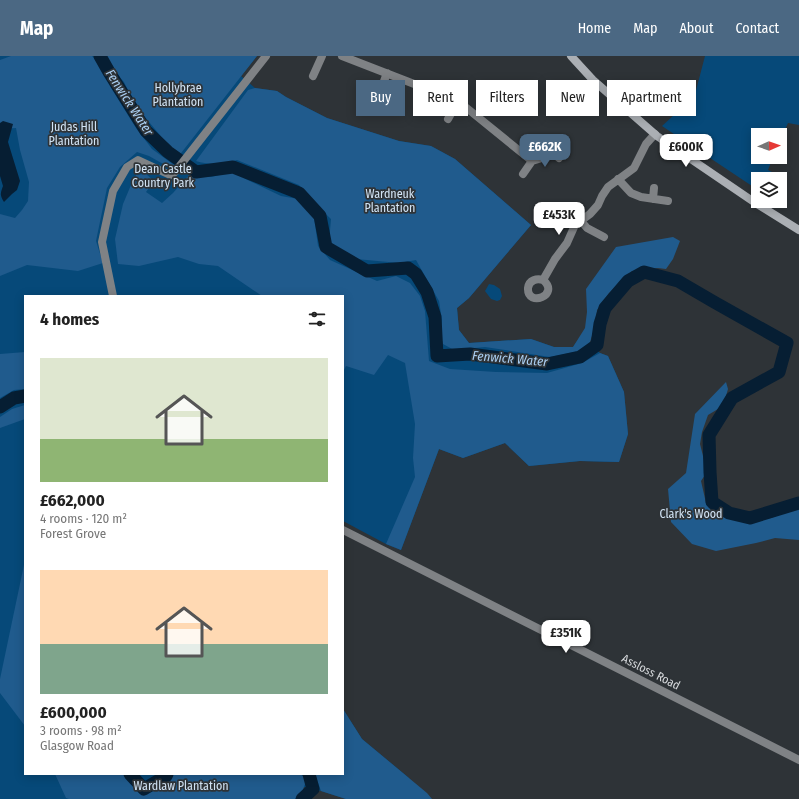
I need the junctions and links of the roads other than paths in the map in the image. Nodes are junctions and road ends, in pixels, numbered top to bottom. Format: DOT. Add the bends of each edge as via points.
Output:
graph roads {
  1 [pos="266,56"];
  2 [pos="322,56"];
  3 [pos="342,56"];
  4 [pos="571,56"];
  5 [pos="388,73"];
  6 [pos="313,76"];
  7 [pos="385,80"];
  8 [pos="413,83"];
  9 [pos="468,109"];
  10 [pos="450,116"];
  11 [pos="448,119"];
  12 [pos="655,134"];
  13 [pos="559,158"];
  14 [pos="532,161"];
  15 [pos="522,174"];
  16 [pos="618,179"];
  17 [pos="654,188"];
  18 [pos="653,199"];
  19 [pos="668,201"];
  20 [pos="559,210"];
  21 [pos="578,223"];
  22 [pos="799,230"];
  23 [pos="604,237"];
  24 [pos="543,280"];
  25 [pos="113,295"];
  26 [pos="344,531"];
  27 [pos="799,760"];
  1 -- 25 [label="street" via="176,172 170,175 138,160 127,167 113,192 102,242"];
  2 -- 6 [label="street"];
  3 -- 5 [label="street"];
  4 -- 12 [label="main road" via="593,80"];
  5 -- 7 [label="street"];
  5 -- 8 [label="street"];
  9 -- 14 [label="street"];
  10 -- 11 [label="street"];
  12 -- 16 [label="street" via="646,144 634,168"];
  12 -- 22 [label="main road"];
  13 -- 14 [label="street" via="548,149 542,158"];
  14 -- 15 [label="street"];
  16 -- 18 [label="street" via="631,193 641,198"];
  16 -- 21 [label="street" via="608,187 590,214"];
  17 -- 18 [label="street"];
  18 -- 19 [label="street"];
  20 -- 21 [label="street"];
  21 -- 23 [label="street"];
  21 -- 24 [label="street"];
  26 -- 27 [label="street, Assloss Road"];
}
